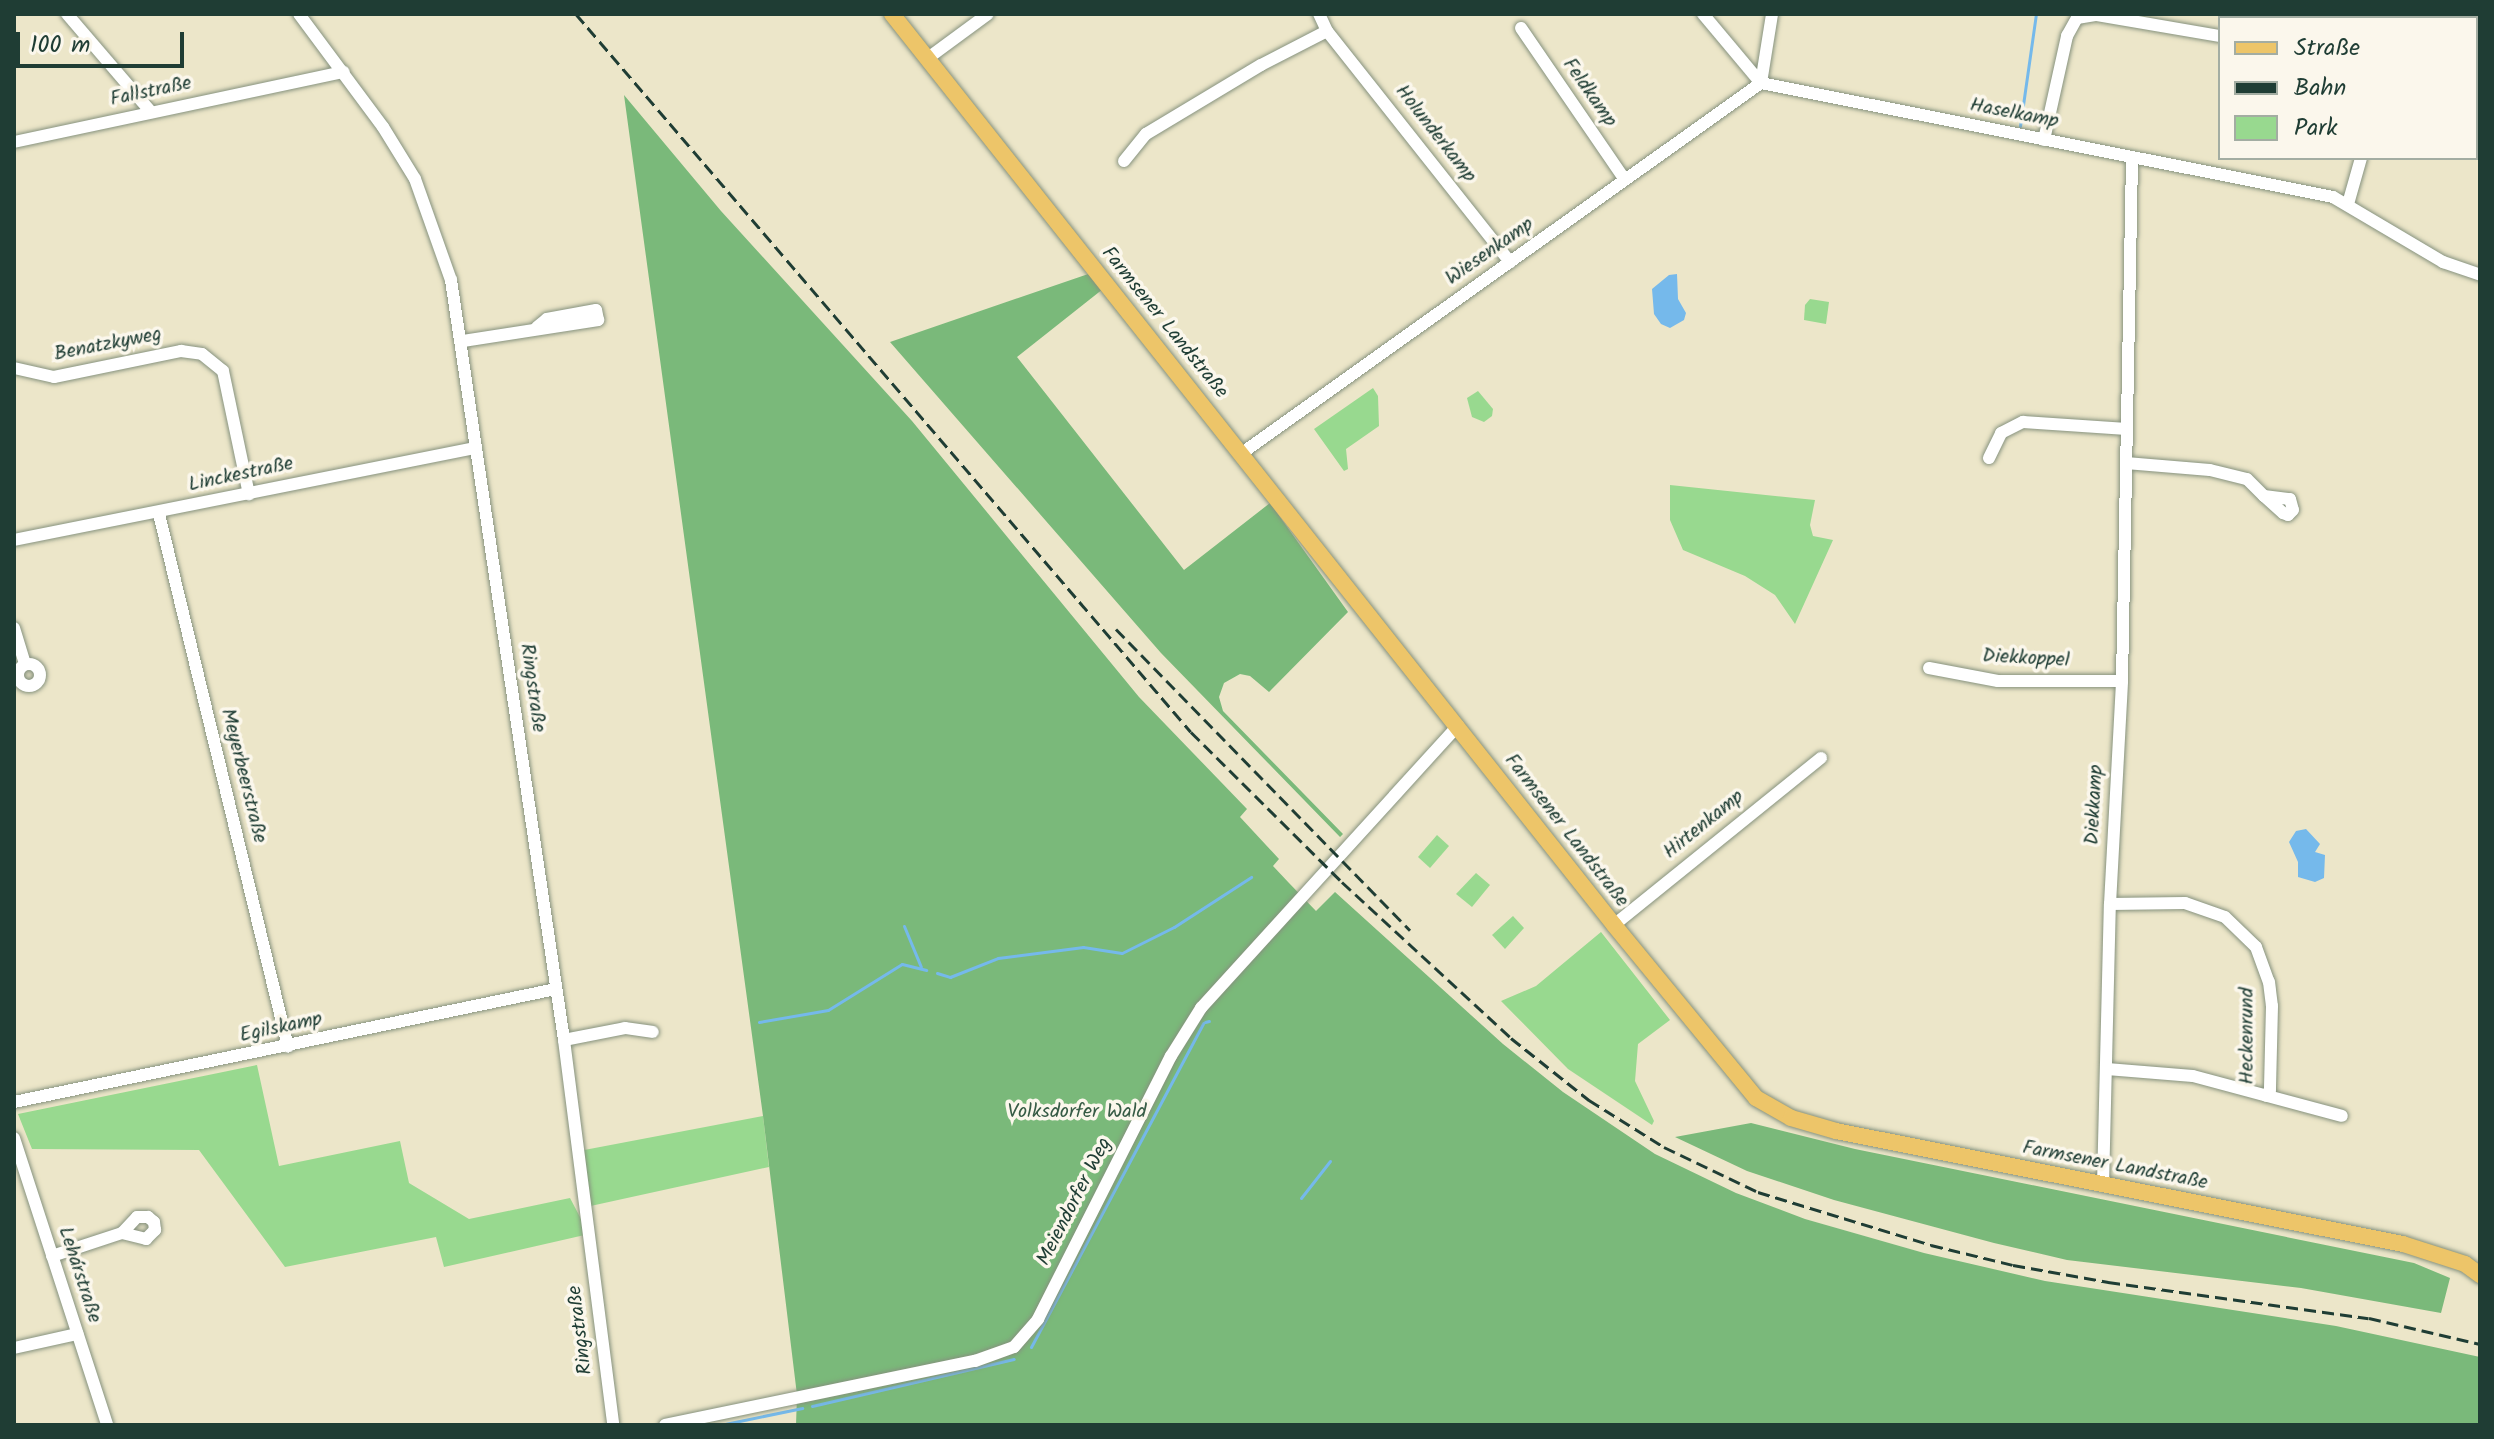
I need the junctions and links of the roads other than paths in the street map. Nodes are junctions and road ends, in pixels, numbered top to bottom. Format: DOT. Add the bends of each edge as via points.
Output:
graph roads {
  1 [pos="67,14"];
  2 [pos="299,14"];
  3 [pos="892,14"];
  4 [pos="988,14"];
  5 [pos="1319,14"];
  6 [pos="1703,14"];
  7 [pos="1772,14"];
  8 [pos="1521,28"];
  9 [pos="1327,31"];
  10 [pos="2218,36"];
  11 [pos="928,58"];
  12 [pos="344,72"];
  13 [pos="1761,83"];
  14 [pos="151,112"];
  15 [pos="2044,140"];
  16 [pos="14,142"];
  17 [pos="2132,159"];
  18 [pos="2360,160"];
  19 [pos="1124,161"];
  20 [pos="1625,180"];
  21 [pos="2348,204"];
  22 [pos="1510,262"];
  23 [pos="2480,275"];
  24 [pos="537,327"];
  25 [pos="463,341"];
  26 [pos="14,368"];
  27 [pos="2127,429"];
  28 [pos="476,448"];
  29 [pos="1242,453"];
  30 [pos="1989,458"];
  31 [pos="2126,463"];
  32 [pos="249,494"];
  33 [pos="2264,496"];
  34 [pos="159,514"];
  35 [pos="14,540"];
  36 [pos="14,628"];
  37 [pos="25,664"];
  38 [pos="1929,668"];
  39 [pos="2122,681"];
  40 [pos="1458,726"];
  41 [pos="1821,758"];
  42 [pos="2110,904"];
  43 [pos="1614,925"];
  44 [pos="556,989"];
  45 [pos="653,1032"];
  46 [pos="564,1040"];
  47 [pos="288,1047"];
  48 [pos="2107,1069"];
  49 [pos="2266,1096"];
  50 [pos="14,1102"];
  51 [pos="2342,1116"];
  52 [pos="14,1138"];
  53 [pos="2103,1185"];
  54 [pos="122,1233"];
  55 [pos="52,1256"];
  56 [pos="2472,1264"];
  57 [pos="2480,1275"];
  58 [pos="77,1334"];
  59 [pos="14,1348"];
  60 [pos="107,1425"];
  61 [pos="613,1425"];
  62 [pos="665,1425"];
  1 -- 14 [label="street"];
  2 -- 12 [label="street, Ringstraße"];
  3 -- 11 [label="main road, Farmsener Landstraße"];
  4 -- 11 [label="street"];
  5 -- 9 [label="street, Holunderkamp"];
  6 -- 13 [label="street"];
  7 -- 13 [label="street"];
  8 -- 20 [label="street, Feldkamp"];
  9 -- 19 [label="street" via="1146,134"];
  9 -- 22 [label="street, Holunderkamp"];
  10 -- 15 [label="street" via="2097,15 2077,18 2067,36"];
  11 -- 29 [label="main road, Farmsener Landstraße"];
  12 -- 14 [label="street, Fallstraße"];
  12 -- 25 [label="street, Ringstraße" via="415,179 451,280"];
  13 -- 15 [label="street, Haselkamp"];
  13 -- 20 [label="street, Wiesenkamp"];
  14 -- 16 [label="street, Fallstraße"];
  15 -- 17 [label="street, Haselkamp"];
  17 -- 21 [label="street, Haselkamp"];
  17 -- 27 [label="street, Diekkamp"];
  18 -- 21 [label="street"];
  20 -- 22 [label="street, Wiesenkamp"];
  21 -- 23 [label="street, Haselkamp" via="2415,247"];
  22 -- 29 [label="street, Wiesenkamp"];
  24 -- 25 [label="street"];
  25 -- 28 [label="street, Ringstraße"];
  26 -- 32 [label="street, Benatzkyweg" via="54,377 181,351 202,354 223,371"];
  27 -- 30 [label="street" via="2023,422 2001,433"];
  27 -- 31 [label="street, Diekkamp"];
  28 -- 32 [label="street, Linckestraße"];
  28 -- 44 [label="street, Ringstraße"];
  29 -- 40 [label="main road, Farmsener Landstraße"];
  31 -- 33 [label="street" via="2210,470 2247,479"];
  31 -- 39 [label="street, Diekkamp"];
  32 -- 34 [label="street, Linckestraße"];
  34 -- 35 [label="street, Linckestraße"];
  34 -- 47 [label="street, Meyerbeerstraße"];
  36 -- 37 [label="street"];
  38 -- 39 [label="street, Diekkoppel" via="1998,681"];
  39 -- 42 [label="street, Diekkamp"];
  40 -- 43 [label="main road, Farmsener Landstraße"];
  40 -- 62 [label="street, Meiendorfer Weg" via="1201,1008 1171,1056 1038,1319 1014,1347 975,1361"];
  41 -- 43 [label="street, Hirtenkamp"];
  42 -- 48 [label="street, Diekkamp"];
  42 -- 49 [label="street, Heckenrund" via="2185,903 2225,917 2256,947 2272,1006"];
  43 -- 53 [label="main road, Farmsener Landstraße" via="1735,1076 1776,1111 1847,1134"];
  44 -- 46 [label="street, Ringstraße"];
  44 -- 47 [label="street, Egilskamp"];
  45 -- 46 [label="street" via="625,1028"];
  46 -- 61 [label="street, Ringstraße"];
  47 -- 50 [label="street, Egilskamp"];
  48 -- 49 [label="street, Heckenrund" via="2193,1076"];
  48 -- 53 [label="street, Diekkamp"];
  49 -- 51 [label="street, Heckenrund"];
  52 -- 55 [label="street, Lehárstraße"];
  53 -- 56 [label="main road, Farmsener Landstraße" via="2403,1244"];
  54 -- 55 [label="street"];
  55 -- 58 [label="street, Lehárstraße"];
  56 -- 57 [label="main road, Farmsener Landstraße"];
  58 -- 59 [label="street"];
  58 -- 60 [label="street, Lehárstraße"];
}
